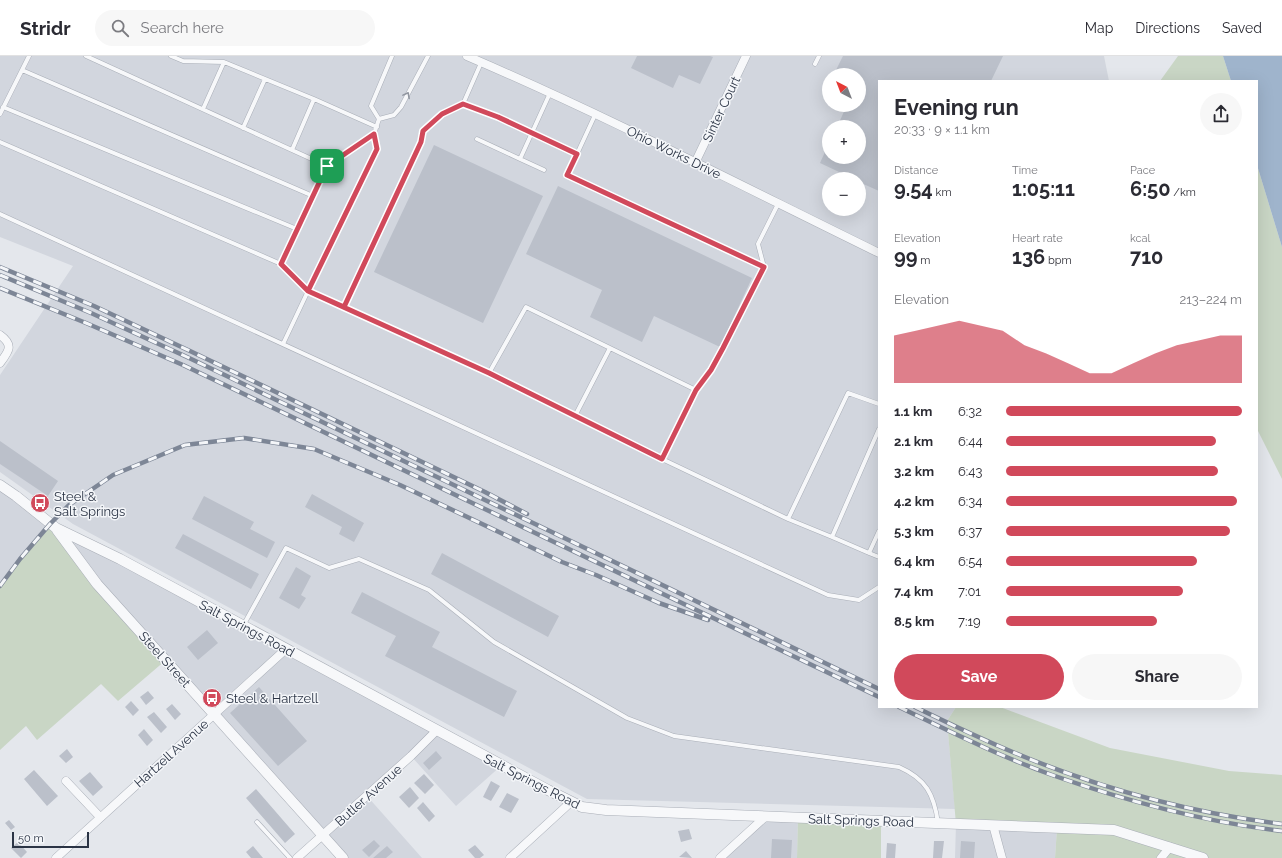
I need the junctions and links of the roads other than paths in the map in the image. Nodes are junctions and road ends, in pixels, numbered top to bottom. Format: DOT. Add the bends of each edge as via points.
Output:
graph roads {
  1 [pos="29,56"];
  2 [pos="86,56"];
  3 [pos="171,56"];
  4 [pos="392,56"];
  5 [pos="428,56"];
  6 [pos="467,56"];
  7 [pos="746,56"];
  8 [pos="819,56"];
  9 [pos="224,62"];
  10 [pos="482,62"];
  11 [pos="815,64"];
  12 [pos="22,70"];
  13 [pos="265,79"];
  14 [pos="550,93"];
  15 [pos="314,99"];
  16 [pos="463,104"];
  17 [pos="4,107"];
  18 [pos="203,109"];
  19 [pos="0,114"];
  20 [pos="595,115"];
  21 [pos="379,119"];
  22 [pos="377,127"];
  23 [pos="243,128"];
  24 [pos="532,133"];
  25 [pos="374,134"];
  26 [pos="477,139"];
  27 [pos="0,142"];
  28 [pos="292,150"];
  29 [pos="577,154"];
  30 [pos="520,159"];
  31 [pos="696,163"];
  32 [pos="327,166"];
  33 [pos="544,170"];
  34 [pos="313,196"];
  35 [pos="778,203"];
  36 [pos="0,214"];
  37 [pos="298,229"];
  38 [pos="878,253"];
  39 [pos="281,264"];
  40 [pos="764,267"];
  41 [pos="308,291"];
  42 [pos="344,307"];
  43 [pos="0,335"];
  44 [pos="283,344"];
  45 [pos="610,348"];
  46 [pos="0,363"];
  47 [pos="489,373"];
  48 [pos="696,390"];
  49 [pos="878,404"];
  50 [pos="575,416"];
  51 [pos="878,431"];
  52 [pos="662,459"];
  53 [pos="0,484"];
  54 [pos="788,519"];
  55 [pos="56,528"];
  56 [pos="878,533"];
  57 [pos="832,537"];
  58 [pos="869,553"];
  59 [pos="878,557"];
  60 [pos="878,589"];
  61 [pos="243,626"];
  62 [pos="286,649"];
  63 [pos="214,714"];
  64 [pos="437,730"];
  65 [pos="66,780"];
  66 [pos="572,802"];
  67 [pos="100,817"];
  68 [pos="765,817"];
  69 [pos="257,822"];
  70 [pos="938,823"];
  71 [pos="993,825"];
  72 [pos="323,835"];
  73 [pos="1170,847"];
  74 [pos="724,857"];
  75 [pos="56,858"];
  76 [pos="290,858"];
  77 [pos="297,858"];
  78 [pos="343,858"];
  79 [pos="510,858"];
  80 [pos="1002,858"];
  81 [pos="1161,858"];
  82 [pos="1203,858"];
  1 -- 12 [label="lane"];
  2 -- 18 [label="lane"];
  3 -- 9 [label="lane" via="183,61"];
  4 -- 21 [label="lane" via="371,106"];
  21 -- 5 [label="lane, one-way" via="394,115 401,107"];
  6 -- 10 [label="street, Ohio Works Drive"];
  7 -- 31 [label="street, Sinter Court"];
  8 -- 11 [label="lane"];
  9 -- 13 [label="lane"];
  9 -- 18 [label="lane"];
  10 -- 14 [label="street, Ohio Works Drive"];
  10 -- 16 [label="lane"];
  12 -- 17 [label="lane"];
  12 -- 34 [label="lane"];
  13 -- 15 [label="lane"];
  13 -- 23 [label="lane"];
  14 -- 20 [label="street, Ohio Works Drive"];
  14 -- 24 [label="lane"];
  15 -- 22 [label="lane"];
  15 -- 28 [label="lane"];
  16 -- 24 [label="lane"];
  16 -- 42 [label="lane" via="442,114 423,131 421,142"];
  17 -- 19 [label="lane"];
  17 -- 37 [label="lane"];
  18 -- 23 [label="lane"];
  20 -- 29 [label="lane"];
  20 -- 31 [label="street, Ohio Works Drive"];
  21 -- 22 [label="lane"];
  22 -- 25 [label="lane"];
  23 -- 28 [label="lane"];
  24 -- 29 [label="lane"];
  24 -- 30 [label="lane"];
  25 -- 32 [label="lane"];
  25 -- 41 [label="lane" via="377,149"];
  26 -- 30 [label="lane"];
  27 -- 39 [label="lane"];
  28 -- 32 [label="lane"];
  29 -- 40 [label="lane" via="567,175"];
  30 -- 33 [label="lane"];
  31 -- 35 [label="street, Ohio Works Drive"];
  32 -- 34 [label="lane"];
  34 -- 37 [label="lane"];
  35 -- 38 [label="street, Ohio Works Drive"];
  35 -- 40 [label="lane" via="758,244"];
  36 -- 44 [label="lane"];
  37 -- 39 [label="lane"];
  39 -- 41 [label="lane"];
  40 -- 48 [label="lane" via="711,370"];
  41 -- 42 [label="lane"];
  41 -- 44 [label="lane"];
  42 -- 47 [label="lane"];
  43 -- 46 [label="street" via="6,339 9,347"];
  44 -- 60 [label="lane" via="828,595 859,600"];
  45 -- 47 [label="lane" via="526,307"];
  45 -- 48 [label="lane"];
  45 -- 50 [label="lane"];
  47 -- 50 [label="lane"];
  48 -- 52 [label="lane"];
  49 -- 54 [label="lane" via="848,393"];
  50 -- 52 [label="lane"];
  51 -- 57 [label="lane"];
  52 -- 54 [label="lane"];
  53 -- 55 [label="street, Salt Springs Road"];
  54 -- 57 [label="lane"];
  55 -- 61 [label="street, Salt Springs Road" via="120,558"];
  55 -- 63 [label="street, Steel Street" via="97,584"];
  56 -- 58 [label="lane"];
  57 -- 58 [label="lane"];
  58 -- 59 [label="lane"];
  61 -- 62 [label="street, Salt Springs Road"];
  61 -- 70 [label="lane" via="286,548 329,568 359,559 430,590 494,642 627,718 674,736 899,766 913,773 928,790 936,805"];
  62 -- 63 [label="street, Hartzell Avenue"];
  62 -- 64 [label="street, Salt Springs Road"];
  63 -- 67 [label="street, Hartzell Avenue"];
  63 -- 72 [label="street, Steel Street"];
  64 -- 66 [label="street, Salt Springs Road"];
  64 -- 72 [label="street, Butler Avenue"];
  65 -- 67 [label="street"];
  66 -- 68 [label="street, Salt Springs Road" via="590,809"];
  66 -- 79 [label="street"];
  67 -- 75 [label="street, Hartzell Avenue"];
  68 -- 70 [label="street, Salt Springs Road"];
  68 -- 74 [label="street"];
  69 -- 76 [label="lane"];
  70 -- 71 [label="street, Salt Springs Road"];
  71 -- 73 [label="street, Salt Springs Road" via="1114,830"];
  71 -- 80 [label="street"];
  72 -- 77 [label="street, Butler Avenue"];
  72 -- 78 [label="street, Steel Street"];
  73 -- 81 [label="street"];
  73 -- 82 [label="street, Salt Springs Road"];
}
